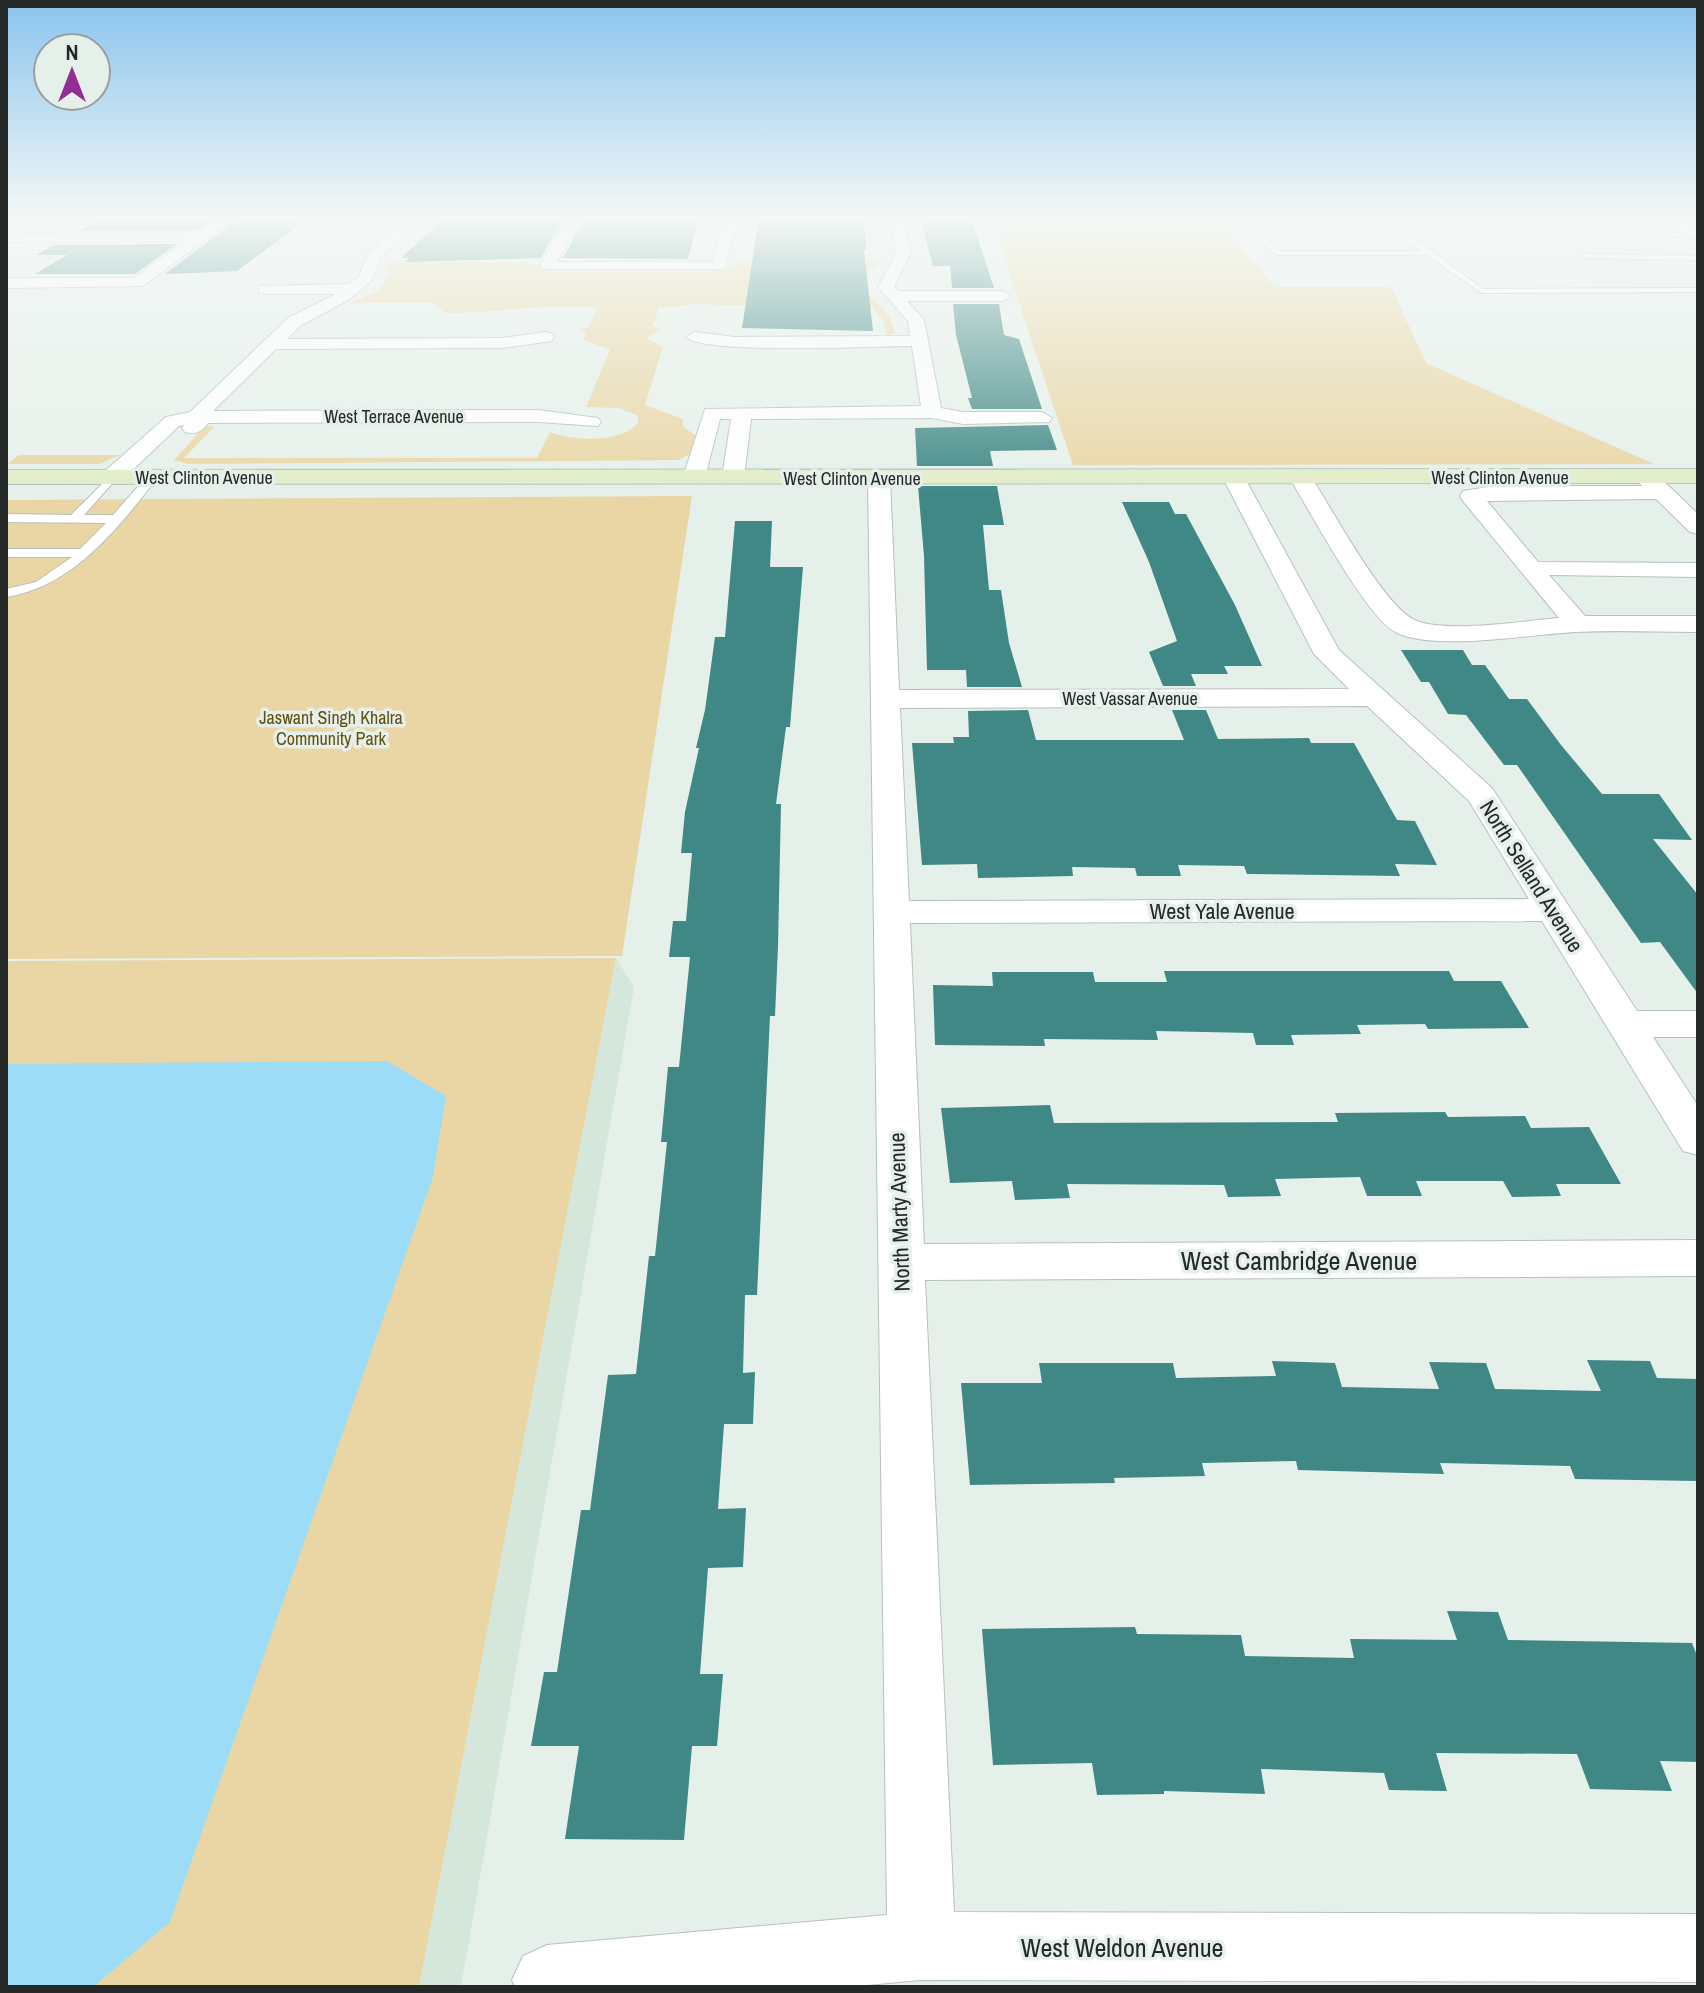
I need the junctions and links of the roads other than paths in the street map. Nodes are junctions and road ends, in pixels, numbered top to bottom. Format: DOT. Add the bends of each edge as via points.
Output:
graph roads {
  1 [pos="315,310"];
  2 [pos="908,310"];
  3 [pos="545,337"];
  4 [pos="695,337"];
  5 [pos="918,341"];
  6 [pos="271,344"];
  7 [pos="932,412"];
  8 [pos="742,413"];
  9 [pos="196,417"];
  10 [pos="1042,418"];
  11 [pos="591,422"];
  12 [pos="1698,476"];
  13 [pos="6,477"];
  14 [pos="112,477"];
  15 [pos="152,477"];
  16 [pos="694,477"];
  17 [pos="733,477"];
  18 [pos="1300,477"];
  19 [pos="879,478"];
  20 [pos="1234,478"];
  21 [pos="1654,484"];
  22 [pos="6,518"];
  23 [pos="75,518"];
  24 [pos="116,519"];
  25 [pos="1698,527"];
  26 [pos="6,553"];
  27 [pos="82,553"];
  28 [pos="1698,570"];
  29 [pos="1534,573"];
  30 [pos="6,593"];
  31 [pos="1578,624"];
  32 [pos="1698,624"];
  33 [pos="1375,697"];
  34 [pos="884,699"];
  35 [pos="1553,910"];
  36 [pos="890,912"];
  37 [pos="1625,1024"];
  38 [pos="1698,1024"];
  39 [pos="1698,1140"];
  40 [pos="1698,1258"];
  41 [pos="901,1262"];
  42 [pos="921,1946"];
  43 [pos="1698,1948"];
  44 [pos="547,1980"];
  1 -- 6 [label="street"];
  2 -- 5 [label="street" via="916,320"];
  3 -- 6 [label="street" via="502,343"];
  4 -- 5 [label="street" via="734,342"];
  5 -- 7 [label="street"];
  6 -- 9 [label="street"];
  7 -- 8 [label="street"];
  7 -- 10 [label="street" via="963,418"];
  8 -- 16 [label="street" via="712,413"];
  8 -- 17 [label="street"];
  9 -- 11 [label="street, West Terrace Avenue" via="538,416"];
  9 -- 14 [label="street" via="173,421"];
  9 -- 15 [label="street" via="199,421 160,461"];
  12 -- 21 [label="main road, West Clinton Avenue"];
  13 -- 14 [label="main road, West Clinton Avenue"];
  14 -- 15 [label="main road, West Clinton Avenue"];
  14 -- 23 [label="lane"];
  15 -- 16 [label="main road, West Clinton Avenue"];
  15 -- 24 [label="lane"];
  16 -- 17 [label="main road, West Clinton Avenue"];
  17 -- 19 [label="main road, West Clinton Avenue"];
  18 -- 20 [label="main road, West Clinton Avenue"];
  18 -- 21 [label="main road, West Clinton Avenue"];
  18 -- 31 [label="street" via="1382,605 1405,627"];
  19 -- 20 [label="main road, West Clinton Avenue"];
  19 -- 34 [label="street, North Marty Avenue"];
  20 -- 33 [label="street, North Selland Avenue" via="1328,654"];
  21 -- 25 [label="street"];
  21 -- 29 [label="street" via="1471,496"];
  22 -- 23 [label="lane"];
  23 -- 24 [label="lane"];
  24 -- 27 [label="lane"];
  26 -- 27 [label="lane"];
  27 -- 30 [label="lane" via="40,588"];
  28 -- 29 [label="street" via="1543,568"];
  29 -- 31 [label="street"];
  31 -- 32 [label="street"];
  33 -- 34 [label="street, West Vassar Avenue"];
  33 -- 35 [label="street, North Selland Avenue" via="1481,795"];
  34 -- 36 [label="street, North Marty Avenue"];
  35 -- 36 [label="street, West Yale Avenue"];
  35 -- 37 [label="street, North Selland Avenue"];
  36 -- 41 [label="street, North Marty Avenue"];
  37 -- 38 [label="street"];
  37 -- 39 [label="street, North Selland Avenue"];
  40 -- 41 [label="street, West Cambridge Avenue"];
  41 -- 42 [label="street, North Marty Avenue"];
  42 -- 43 [label="street, West Weldon Avenue"];
  42 -- 44 [label="street, West Weldon Avenue"];
}
